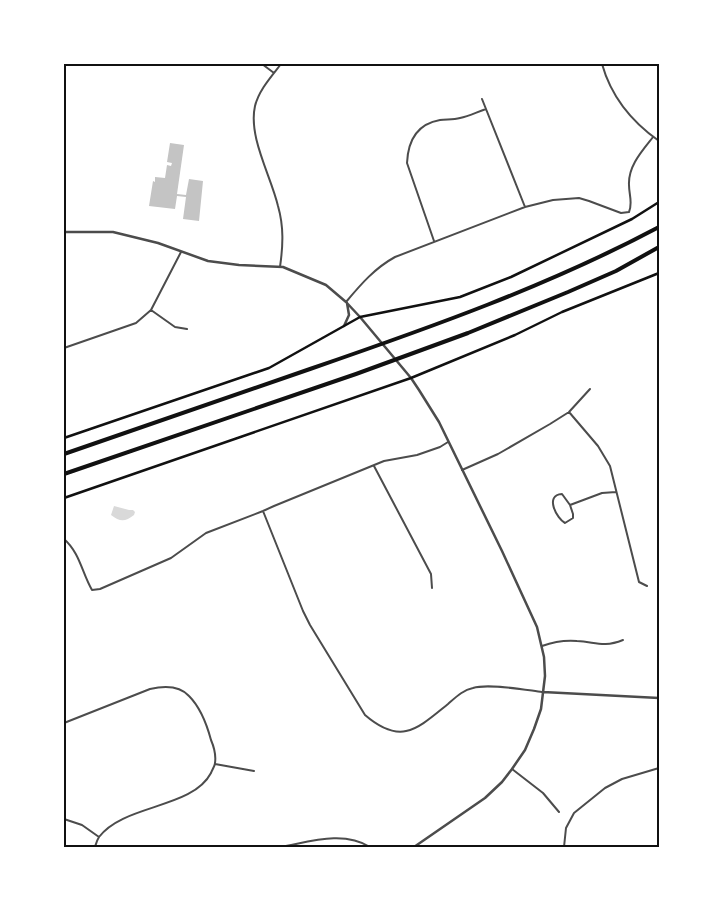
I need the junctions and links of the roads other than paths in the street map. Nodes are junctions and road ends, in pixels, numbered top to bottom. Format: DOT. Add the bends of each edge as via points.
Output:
graph roads {
  1 [pos="262,64"];
  2 [pos="281,64"];
  3 [pos="602,64"];
  4 [pos="274,73"];
  5 [pos="482,99"];
  6 [pos="486,109"];
  7 [pos="653,137"];
  8 [pos="659,141"];
  9 [pos="659,202"];
  10 [pos="525,207"];
  11 [pos="659,227"];
  12 [pos="64,232"];
  13 [pos="434,241"];
  14 [pos="659,247"];
  15 [pos="181,252"];
  16 [pos="280,267"];
  17 [pos="659,273"];
  18 [pos="346,302"];
  19 [pos="152,310"];
  20 [pos="360,317"];
  21 [pos="344,326"];
  22 [pos="187,329"];
  23 [pos="64,348"];
  24 [pos="410,378"];
  25 [pos="590,390"];
  26 [pos="569,412"];
  27 [pos="64,438"];
  28 [pos="448,442"];
  29 [pos="64,454"];
  30 [pos="374,466"];
  31 [pos="462,470"];
  32 [pos="64,474"];
  33 [pos="616,492"];
  34 [pos="64,498"];
  35 [pos="570,505"];
  36 [pos="263,511"];
  37 [pos="64,539"];
  38 [pos="648,586"];
  39 [pos="432,588"];
  40 [pos="623,640"];
  41 [pos="542,646"];
  42 [pos="543,692"];
  43 [pos="659,698"];
  44 [pos="64,724"];
  45 [pos="215,764"];
  46 [pos="659,768"];
  47 [pos="512,769"];
  48 [pos="254,771"];
  49 [pos="559,812"];
  50 [pos="64,819"];
  51 [pos="99,837"];
  52 [pos="95,847"];
  53 [pos="280,847"];
  54 [pos="370,847"];
  55 [pos="414,847"];
  56 [pos="564,847"];
  1 -- 4 [label="street"];
  2 -- 4 [label="street"];
  3 -- 7 [label="street" via="620,104"];
  4 -- 16 [label="street" via="258,97 253,122 282,221"];
  5 -- 6 [label="street"];
  6 -- 10 [label="street"];
  6 -- 13 [label="street" via="424,126 410,145 407,163"];
  7 -- 8 [label="street"];
  7 -- 10 [label="street" via="631,171 629,212 621,213 579,198"];
  9 -- 20 [label="main road" via="632,219 511,277 460,297"];
  10 -- 13 [label="street"];
  11 -- 29 [label="highway" via="608,254 461,315"];
  12 -- 15 [label="street" via="113,232"];
  13 -- 18 [label="street" via="383,264"];
  14 -- 32 [label="highway" via="616,271 468,333"];
  15 -- 16 [label="street" via="208,261"];
  15 -- 19 [label="street"];
  16 -- 18 [label="street" via="326,285"];
  17 -- 24 [label="main road"];
  18 -- 20 [label="street"];
  18 -- 21 [label="street" via="349,315"];
  19 -- 22 [label="street" via="175,327"];
  19 -- 23 [label="street" via="136,323"];
  20 -- 21 [label="main road"];
  20 -- 24 [label="street"];
  21 -- 27 [label="main road" via="269,368"];
  24 -- 28 [label="street"];
  24 -- 34 [label="main road"];
  25 -- 26 [label="street"];
  26 -- 31 [label="street" via="516,444"];
  26 -- 33 [label="street" via="606,458"];
  28 -- 30 [label="street" via="417,455"];
  28 -- 31 [label="street"];
  30 -- 36 [label="street"];
  30 -- 39 [label="street" via="431,574"];
  31 -- 41 [label="street" via="537,627"];
  33 -- 35 [label="street" via="602,493"];
  33 -- 38 [label="street" via="639,582"];
  35 -- 35 [label="street" via="562,494 552,500 565,523 573,518"];
  36 -- 37 [label="street" via="206,534 170,558 100,589 92,590 76,554"];
  36 -- 42 [label="street" via="303,611 365,716 376,725 394,732 418,727 464,691 475,687"];
  40 -- 41 [label="street" via="604,645 564,640"];
  41 -- 42 [label="street"];
  42 -- 43 [label="street"];
  42 -- 47 [label="street" via="534,729"];
  44 -- 45 [label="street" via="150,690 161,687 180,690 196,704 210,734"];
  45 -- 48 [label="street"];
  45 -- 51 [label="street" via="201,786 190,793 122,819"];
  46 -- 56 [label="street" via="622,778 574,813 566,828"];
  47 -- 49 [label="street" via="543,793"];
  47 -- 55 [label="street" via="485,798"];
  50 -- 51 [label="street" via="82,825"];
  51 -- 52 [label="street"];
  53 -- 54 [label="street" via="341,837"];
}
